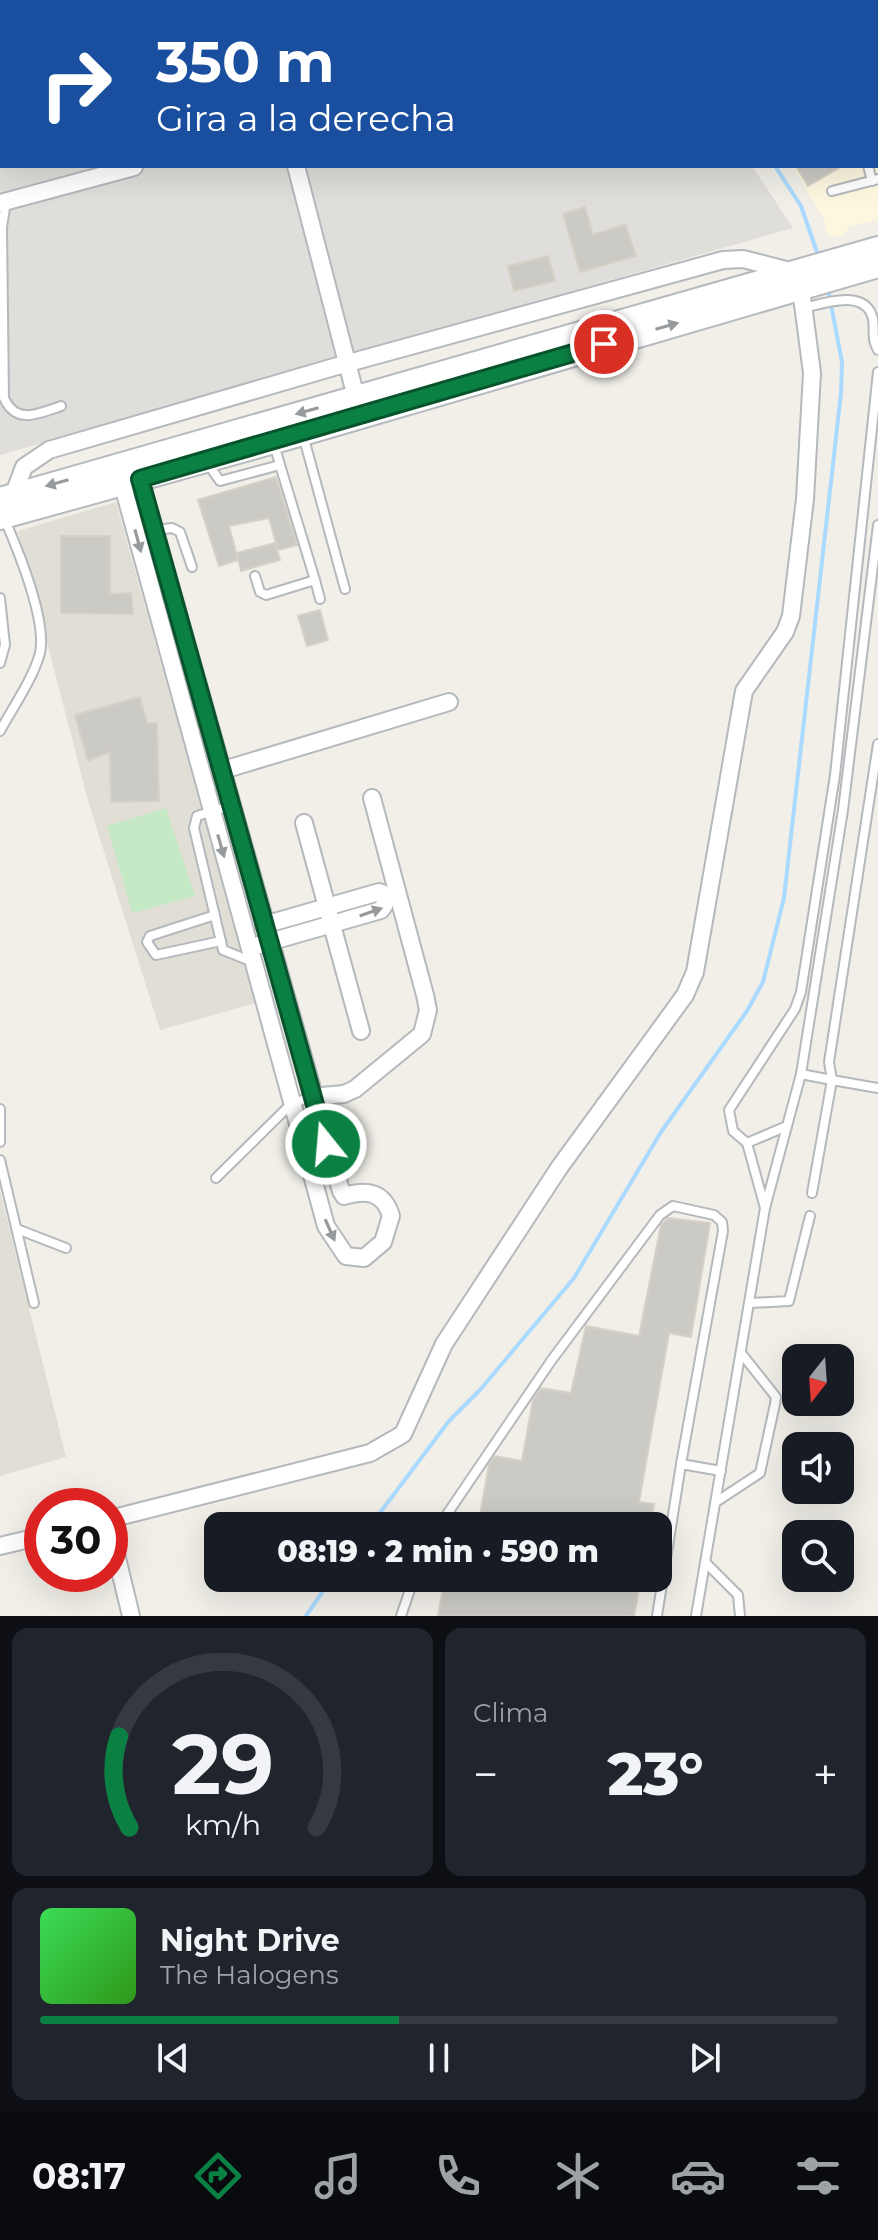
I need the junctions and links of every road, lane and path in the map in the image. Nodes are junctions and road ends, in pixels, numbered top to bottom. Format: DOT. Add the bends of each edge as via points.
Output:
graph roads {
  1 [pos="128,168"];
  2 [pos="297,168"];
  3 [pos="875,180"];
  4 [pos="832,191"];
  5 [pos="3,202"];
  6 [pos="878,248"];
  7 [pos="878,266"];
  8 [pos="817,285"];
  9 [pos="878,350"];
  10 [pos="348,363"];
  11 [pos="878,372"];
  12 [pos="61,406"];
  13 [pos="358,406"];
  14 [pos="271,432"];
  15 [pos="303,434"];
  16 [pos="236,442"];
  17 [pos="203,450"];
  18 [pos="280,465"];
  19 [pos="128,472"];
  20 [pos="248,474"];
  21 [pos="4,508"];
  22 [pos="878,525"];
  23 [pos="154,531"];
  24 [pos="192,567"];
  25 [pos="255,576"];
  26 [pos="315,580"];
  27 [pos="345,589"];
  28 [pos="0,598"];
  29 [pos="320,599"];
  30 [pos="0,663"];
  31 [pos="449,702"];
  32 [pos="0,731"];
  33 [pos="878,744"];
  34 [pos="220,771"];
  35 [pos="372,798"];
  36 [pos="230,806"];
  37 [pos="211,810"];
  38 [pos="304,823"];
  39 [pos="326,907"];
  40 [pos="215,915"];
  41 [pos="332,924"];
  42 [pos="264,925"];
  43 [pos="221,941"];
  44 [pos="268,942"];
  45 [pos="251,955"];
  46 [pos="361,1031"];
  47 [pos="801,1074"];
  48 [pos="832,1080"];
  49 [pos="878,1088"];
  50 [pos="311,1097"];
  51 [pos="291,1104"];
  52 [pos="0,1109"];
  53 [pos="787,1126"];
  54 [pos="0,1142"];
  55 [pos="747,1143"];
  56 [pos="0,1160"];
  57 [pos="216,1178"];
  58 [pos="812,1193"];
  59 [pos="765,1208"];
  60 [pos="810,1216"];
  61 [pos="17,1229"];
  62 [pos="66,1248"];
  63 [pos="34,1303"];
  64 [pos="750,1303"];
  65 [pos="741,1353"];
  66 [pos="681,1464"];
  67 [pos="721,1471"];
  68 [pos="716,1502"];
  69 [pos="449,1512"];
  70 [pos="128,1514"];
  71 [pos="24,1540"];
  72 [pos="0,1546"];
  73 [pos="706,1563"];
  74 [pos="125,1592"];
  75 [pos="409,1592"];
  76 [pos="131,1616"];
  77 [pos="401,1616"];
  78 [pos="657,1616"];
  79 [pos="696,1616"];
  80 [pos="740,1616"];
  1 -- 5 [label="street"];
  2 -- 10 [label="street"];
  3 -- 4 [label="lane"];
  5 -- 12 [label="lane" via="4,398 19,416"];
  6 -- 8 [label="main road"];
  7 -- 8 [label="main road"];
  8 -- 9 [label="lane" via="865,306 872,315"];
  8 -- 10 [label="street" via="733,258"];
  8 -- 13 [label="main road"];
  8 -- 70 [label="street" via="805,499 789,625 744,691 695,972 685,995 559,1168 444,1344 403,1434 370,1453"];
  10 -- 13 [label="street"];
  10 -- 21 [label="street" via="49,450 24,467"];
  11 -- 55 [label="lane" via="835,775 801,992 729,1110 733,1131"];
  13 -- 14 [label="main road, one-way"];
  13 -- 15 [label="main road"];
  14 -- 15 [label="main road"];
  14 -- 16 [label="main road"];
  14 -- 18 [label="lane"];
  15 -- 27 [label="lane"];
  16 -- 17 [label="main road"];
  16 -- 20 [label="lane"];
  17 -- 19 [label="main road"];
  17 -- 20 [label="lane" via="220,481"];
  18 -- 20 [label="lane"];
  18 -- 26 [label="lane"];
  19 -- 21 [label="main road"];
  19 -- 23 [label="street"];
  19 -- 37 [label="street, one-way"];
  21 -- 32 [label="lane" via="41,640 37,662"];
  22 -- 47 [label="lane" via="843,810"];
  23 -- 24 [label="lane" via="180,532"];
  23 -- 34 [label="street"];
  25 -- 26 [label="lane" via="266,595"];
  26 -- 29 [label="lane"];
  28 -- 30 [label="lane" via="5,645"];
  31 -- 34 [label="street"];
  33 -- 48 [label="lane" via="829,1062"];
  34 -- 36 [label="street"];
  35 -- 50 [label="street" via="425,995 427,1023 422,1034 355,1089"];
  36 -- 37 [label="lane"];
  36 -- 42 [label="street"];
  37 -- 40 [label="lane" via="197,816 194,828"];
  37 -- 45 [label="street, one-way"];
  38 -- 39 [label="street"];
  39 -- 41 [label="street"];
  41 -- 39 [label="street, one-way" via="381,910 384,894"];
  39 -- 42 [label="street"];
  40 -- 43 [label="lane"];
  40 -- 43 [label="lane" via="159,932 147,942 156,955"];
  41 -- 44 [label="street"];
  41 -- 46 [label="street"];
  42 -- 44 [label="street"];
  43 -- 45 [label="lane" via="227,955"];
  44 -- 45 [label="street"];
  44 -- 50 [label="street"];
  45 -- 51 [label="street"];
  47 -- 48 [label="lane"];
  47 -- 53 [label="lane"];
  48 -- 49 [label="lane"];
  48 -- 58 [label="lane"];
  50 -- 51 [label="lane"];
  51 -- 50 [label="street, one-way" via="326,1226 346,1256 364,1258 388,1233 389,1209 373,1193 342,1195"];
  51 -- 57 [label="lane"];
  52 -- 54 [label="lane"];
  53 -- 55 [label="lane"];
  53 -- 59 [label="lane"];
  55 -- 59 [label="lane"];
  56 -- 61 [label="lane"];
  59 -- 64 [label="lane"];
  60 -- 64 [label="lane" via="789,1301"];
  61 -- 62 [label="lane"];
  61 -- 63 [label="lane"];
  64 -- 65 [label="lane"];
  65 -- 67 [label="lane"];
  65 -- 68 [label="lane" via="776,1397 775,1404 760,1473"];
  66 -- 67 [label="lane"];
  66 -- 69 [label="lane" via="723,1231 714,1215 673,1206 660,1215 551,1361"];
  66 -- 78 [label="lane"];
  67 -- 68 [label="lane"];
  68 -- 73 [label="lane"];
  71 -- 72 [label="street"];
  73 -- 79 [label="lane"];
  73 -- 80 [label="lane" via="738,1595"];
  74 -- 76 [label="street"];
  75 -- 77 [label="lane"];
}
